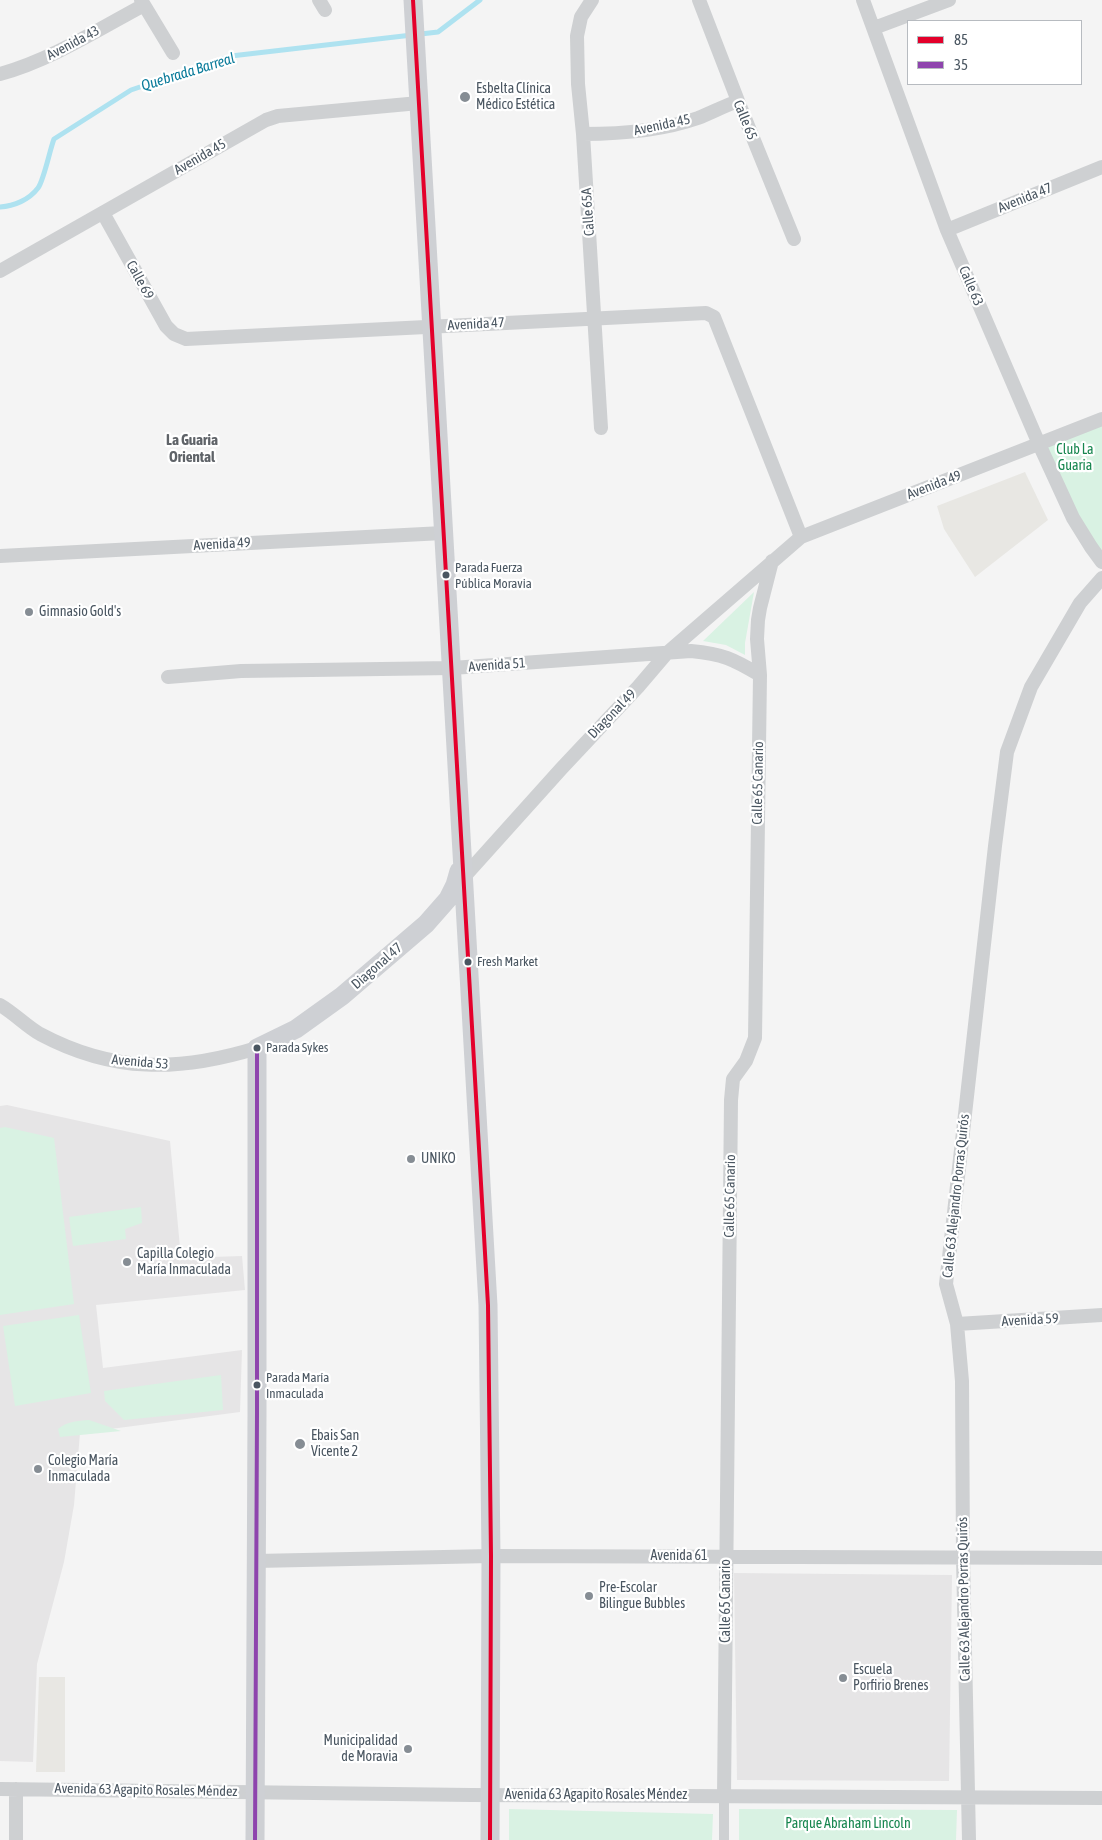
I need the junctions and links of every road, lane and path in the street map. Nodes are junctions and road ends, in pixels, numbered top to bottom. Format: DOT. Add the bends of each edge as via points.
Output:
graph roads {
  1 [pos="592,0"];
  2 [pos="699,0"];
  3 [pos="863,0"];
  4 [pos="949,0"];
  5 [pos="142,2"];
  6 [pos="413,6"];
  7 [pos="874,28"];
  8 [pos="173,53"];
  9 [pos="0,74"];
  10 [pos="738,100"];
  11 [pos="419,103"];
  12 [pos="583,134"];
  13 [pos="1102,167"];
  14 [pos="103,213"];
  15 [pos="948,230"];
  16 [pos="794,238"];
  17 [pos="0,271"];
  18 [pos="595,318"];
  19 [pos="431,326"];
  20 [pos="186,339"];
  21 [pos="1102,419"];
  22 [pos="601,428"];
  23 [pos="1039,444"];
  24 [pos="443,533"];
  25 [pos="801,537"];
  26 [pos="0,556"];
  27 [pos="772,561"];
  28 [pos="1102,562"];
  29 [pos="1102,578"];
  30 [pos="667,653"];
  31 [pos="452,668"];
  32 [pos="760,675"];
  33 [pos="168,677"];
  34 [pos="462,853"];
  35 [pos="463,878"];
  36 [pos="426,924"];
  37 [pos="466,940"];
  38 [pos="2,1004"];
  39 [pos="256,1048"];
  40 [pos="1102,1316"];
  41 [pos="957,1324"];
  42 [pos="491,1556"];
  43 [pos="726,1556"];
  44 [pos="963,1557"];
  45 [pos="1102,1558"];
  46 [pos="256,1561"];
  47 [pos="0,1789"];
  48 [pos="16,1789"];
  49 [pos="255,1791"];
  50 [pos="490,1795"];
  51 [pos="724,1796"];
  52 [pos="969,1798"];
  53 [pos="1102,1798"];
  54 [pos="16,1840"];
  55 [pos="255,1840"];
  56 [pos="490,1840"];
  57 [pos="724,1840"];
  58 [pos="969,1840"];
  1 -- 12 [label="street, Calle 65A" via="581,17 577,36"];
  2 -- 10 [label="street, Calle 65"];
  3 -- 7 [label="street, Calle 63"];
  4 -- 7 [label="street"];
  5 -- 8 [label="street"];
  5 -- 9 [label="street, Avenida 43" via="47,57"];
  6 -- 11 [label="main road"];
  7 -- 15 [label="street, Calle 63"];
  10 -- 12 [label="street, Avenida 45" via="698,118 663,128 617,134"];
  10 -- 16 [label="street, Calle 65"];
  11 -- 14 [label="street, Avenida 45" via="278,116 266,120"];
  11 -- 19 [label="main road"];
  12 -- 18 [label="street, Calle 65A"];
  13 -- 15 [label="street, Avenida 47"];
  14 -- 17 [label="street, Avenida 45"];
  14 -- 20 [label="street, Calle 69" via="166,326"];
  15 -- 23 [label="street, Calle 63"];
  18 -- 19 [label="street, Avenida 47"];
  18 -- 22 [label="street, Calle 65A"];
  18 -- 25 [label="street, Avenida 47" via="706,313 714,317"];
  19 -- 20 [label="street, Avenida 47"];
  19 -- 24 [label="main road"];
  21 -- 23 [label="street, Avenida 49"];
  23 -- 25 [label="street, Avenida 49"];
  23 -- 28 [label="street, Calle 63" via="1074,518"];
  24 -- 26 [label="street, Avenida 49"];
  24 -- 31 [label="main road"];
  25 -- 27 [label="street, Avenida 49"];
  27 -- 30 [label="street, Diagonal 49"];
  27 -- 32 [label="street, Calle 65 Canario" via="758,620"];
  29 -- 41 [label="street, Calle 63 Alejandro Porras Quirós" via="1080,603 1031,687 1007,752 946,1284"];
  30 -- 31 [label="street, Avenida 51"];
  30 -- 32 [label="street, Avenida 51" via="711,653 732,659"];
  30 -- 35 [label="street, Diagonal 49"];
  31 -- 33 [label="street, Avenida 51" via="241,671"];
  31 -- 34 [label="main road"];
  32 -- 43 [label="street, Calle 65 Canario" via="755,1038 746,1061 733,1079 730,1100"];
  34 -- 35 [label="main road"];
  34 -- 36 [label="main road, Diagonal 47" via="455,885 448,899"];
  35 -- 37 [label="main road"];
  36 -- 37 [label="main road" via="437,917 450,916"];
  36 -- 39 [label="main road, Diagonal 47" via="342,996 296,1029"];
  37 -- 42 [label="main road" via="488,1305"];
  38 -- 39 [label="street, Avenida 53" via="38,1033 76,1051 116,1062 158,1066 191,1064"];
  39 -- 46 [label="main road"];
  40 -- 41 [label="street, Avenida 59"];
  41 -- 44 [label="street, Calle 63 Alejandro Porras Quirós" via="962,1381"];
  42 -- 43 [label="street, Avenida 61"];
  42 -- 46 [label="street, Avenida 61"];
  42 -- 50 [label="main road"];
  43 -- 44 [label="street, Avenida 61"];
  43 -- 51 [label="street, Calle 65 Canario"];
  44 -- 45 [label="street, Avenida 61"];
  44 -- 52 [label="street, Calle 63 Alejandro Porras Quirós"];
  46 -- 49 [label="main road"];
  47 -- 48 [label="street, Avenida 63 Agapito Rosales Méndez"];
  48 -- 49 [label="street, Avenida 63 Agapito Rosales Méndez"];
  48 -- 54 [label="street"];
  49 -- 50 [label="street, Avenida 63 Agapito Rosales Méndez"];
  49 -- 55 [label="main road"];
  50 -- 51 [label="street, Avenida 63 Agapito Rosales Méndez"];
  50 -- 56 [label="main road"];
  51 -- 52 [label="street, Avenida 63 Agapito Rosales Méndez"];
  51 -- 57 [label="street, Calle 65 Canario"];
  52 -- 53 [label="street, Avenida 63 Agapito Rosales Méndez"];
  52 -- 58 [label="street, Calle 63 Alejandro Porras Quirós"];
}
